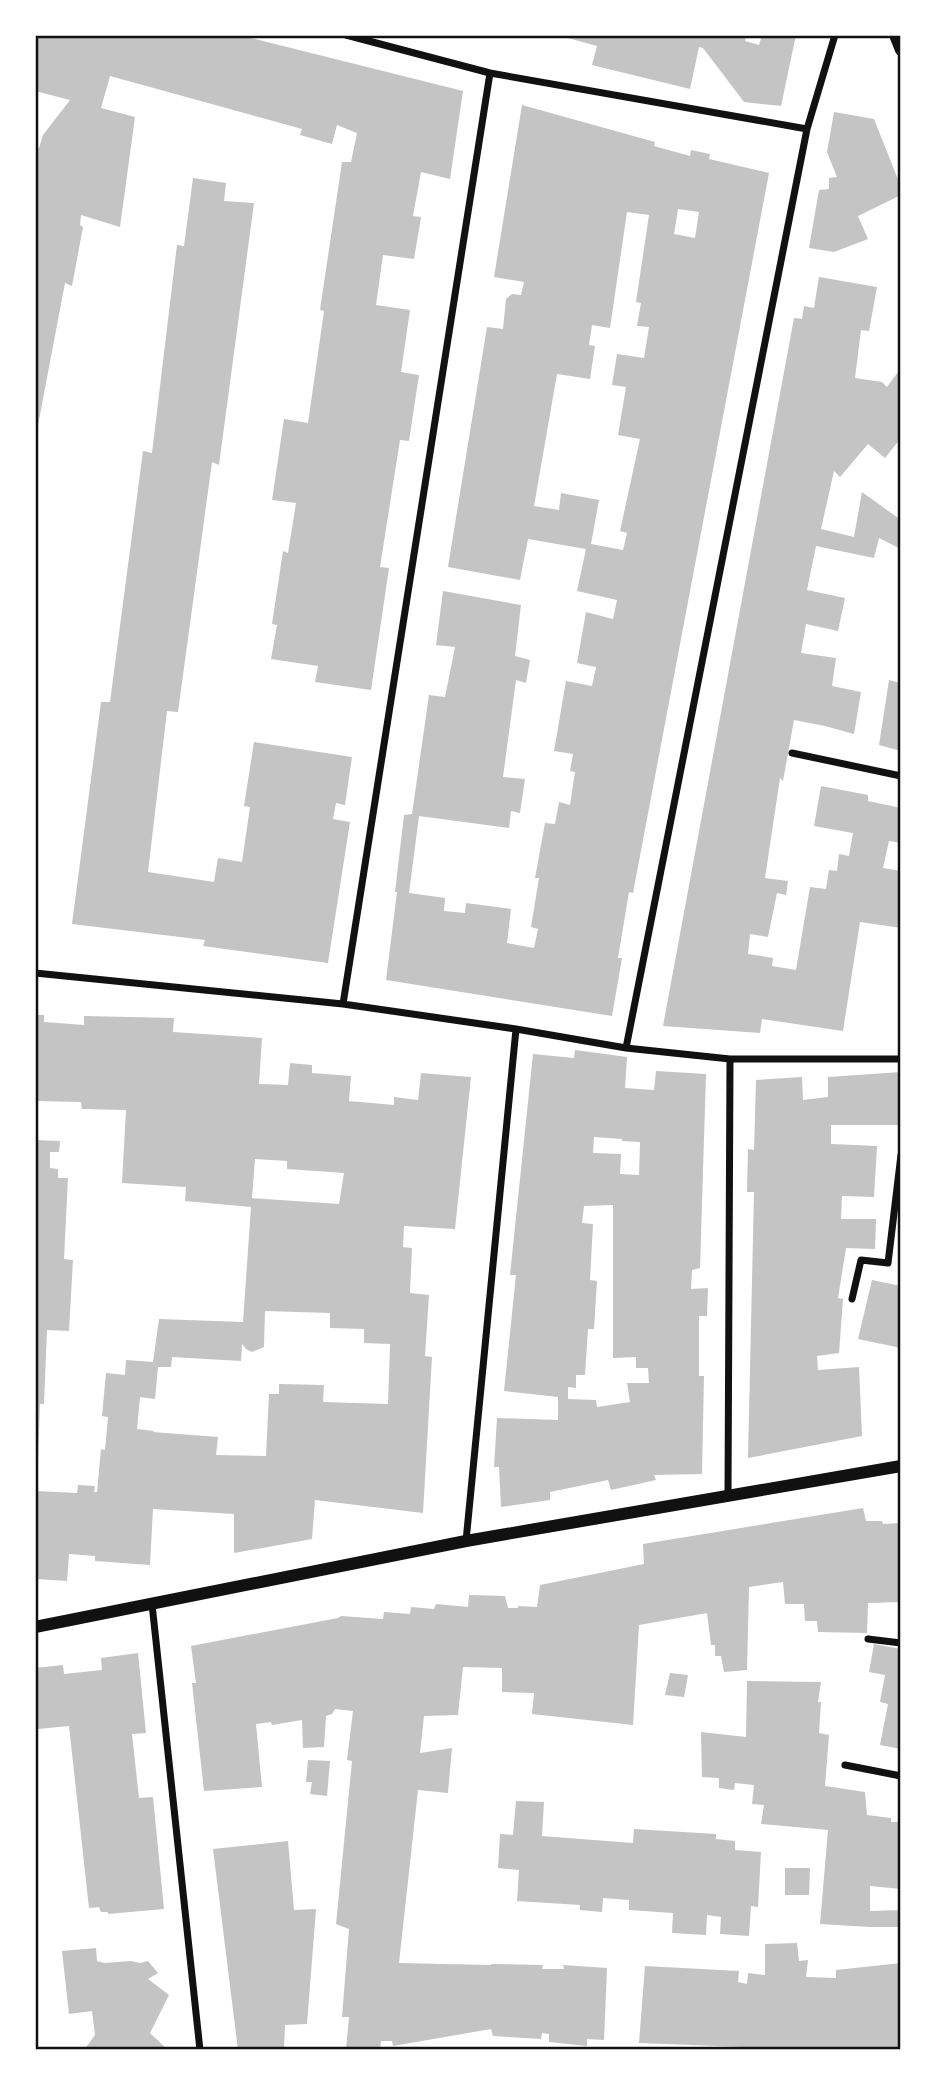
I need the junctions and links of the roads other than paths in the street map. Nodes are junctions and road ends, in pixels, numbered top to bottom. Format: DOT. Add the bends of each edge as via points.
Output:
graph roads {
  1 [pos="346,35"];
  2 [pos="835,35"];
  3 [pos="895,35"];
  4 [pos="901,50"];
  5 [pos="490,73"];
  6 [pos="807,129"];
  7 [pos="792,753"];
  8 [pos="901,776"];
  9 [pos="35,973"];
  10 [pos="343,1004"];
  11 [pos="516,1029"];
  12 [pos="626,1048"];
  13 [pos="730,1059"];
  14 [pos="901,1059"];
  15 [pos="901,1155"];
  16 [pos="852,1299"];
  17 [pos="901,1466"];
  18 [pos="728,1497"];
  19 [pos="466,1541"];
  20 [pos="152,1605"];
  21 [pos="35,1627"];
  22 [pos="868,1639"];
  23 [pos="901,1643"];
  24 [pos="845,1765"];
  25 [pos="901,1776"];
  26 [pos="200,2050"];
  1 -- 5 [label="street"];
  2 -- 6 [label="street"];
  3 -- 4 [label="street"];
  5 -- 6 [label="street"];
  5 -- 10 [label="street"];
  6 -- 12 [label="street"];
  7 -- 8 [label="street"];
  9 -- 10 [label="street"];
  10 -- 11 [label="street"];
  11 -- 12 [label="street"];
  11 -- 19 [label="street"];
  12 -- 13 [label="street"];
  13 -- 14 [label="street"];
  13 -- 18 [label="street"];
  15 -- 16 [label="street" via="888,1263 861,1260"];
  17 -- 18 [label="street"];
  18 -- 19 [label="street"];
  19 -- 20 [label="street"];
  20 -- 21 [label="street"];
  20 -- 26 [label="street"];
  22 -- 23 [label="street"];
  24 -- 25 [label="street"];
}
